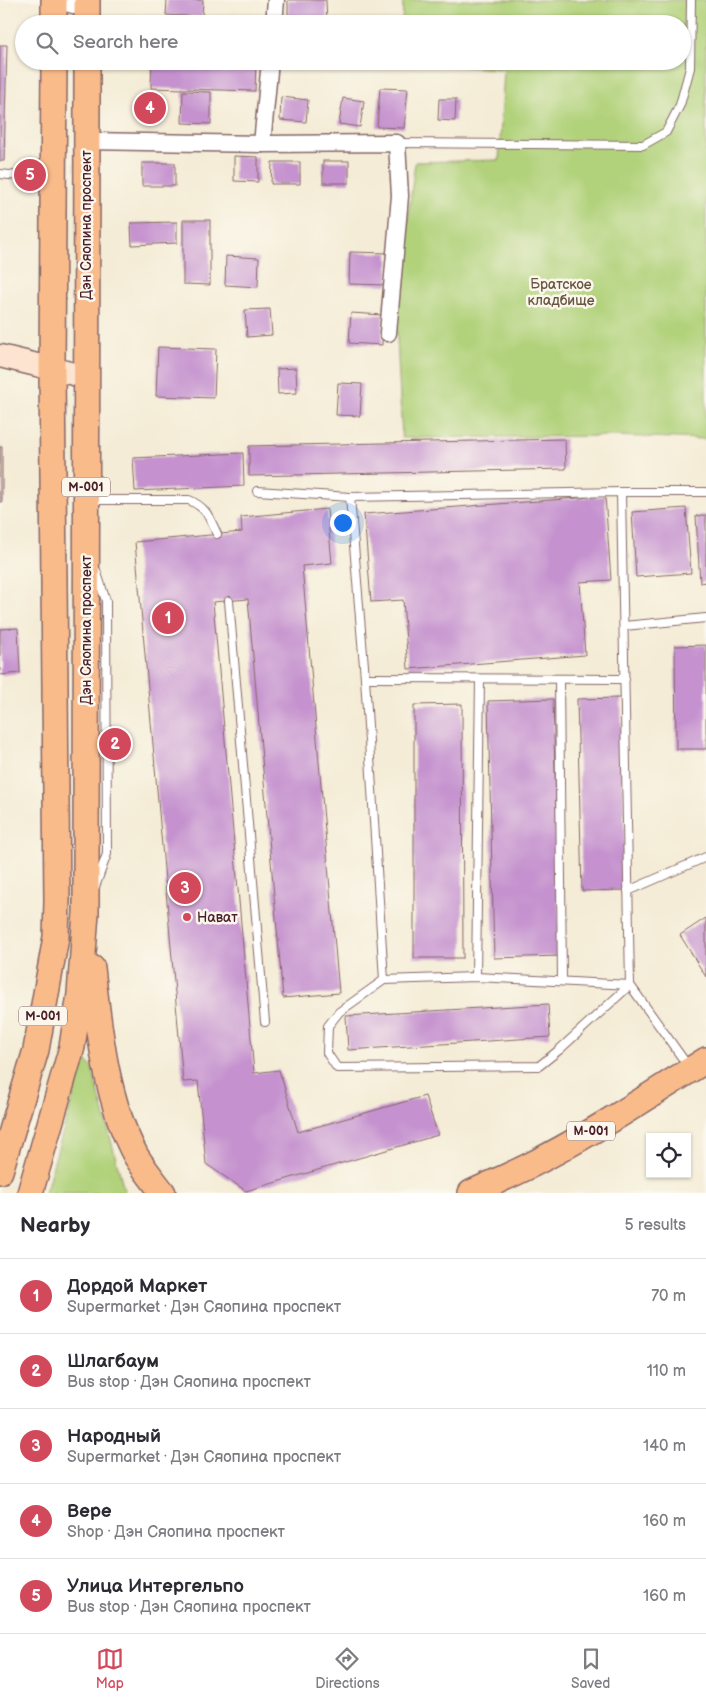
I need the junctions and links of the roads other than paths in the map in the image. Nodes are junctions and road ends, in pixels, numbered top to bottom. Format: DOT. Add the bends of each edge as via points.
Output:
graph roads {
  1 [pos="55,0"];
  2 [pos="276,0"];
  3 [pos="690,0"];
  4 [pos="87,11"];
  5 [pos="54,15"];
  6 [pos="275,15"];
  7 [pos="690,15"];
  8 [pos="54,70"];
  9 [pos="87,70"];
  10 [pos="269,70"];
  11 [pos="689,70"];
  12 [pos="86,142"];
  13 [pos="397,143"];
  14 [pos="262,144"];
  15 [pos="0,174"];
  16 [pos="19,176"];
  17 [pos="388,333"];
  18 [pos="0,356"];
  19 [pos="52,370"];
  20 [pos="86,378"];
  21 [pos="257,491"];
  22 [pos="621,492"];
  23 [pos="706,492"];
  24 [pos="350,497"];
  25 [pos="86,500"];
  26 [pos="217,534"];
  27 [pos="229,601"];
  28 [pos="706,618"];
  29 [pos="624,626"];
  30 [pos="365,678"];
  31 [pos="480,679"];
  32 [pos="559,679"];
  33 [pos="625,679"];
  34 [pos="706,857"];
  35 [pos="628,891"];
  36 [pos="86,913"];
  37 [pos="476,977"];
  38 [pos="384,980"];
  39 [pos="562,981"];
  40 [pos="630,984"];
  41 [pos="265,1022"];
  42 [pos="698,1065"];
  43 [pos="0,1171"];
  44 [pos="30,1193"];
  45 [pos="163,1193"];
  46 [pos="471,1193"];
  1 -- 4 [label="street"];
  1 -- 5 [label="main road"];
  2 -- 6 [label="street"];
  3 -- 7 [label="lane"];
  8 -- 19 [label="main road, M-001"];
  9 -- 12 [label="main road, Дэн Сяопина проспект / M-001"];
  10 -- 14 [label="street"];
  11 -- 13 [label="lane" via="680,105 666,132 643,145"];
  12 -- 14 [label="street"];
  12 -- 20 [label="main road, Дэн Сяопина проспект / M-001"];
  13 -- 14 [label="street"];
  13 -- 17 [label="street" via="400,196"];
  15 -- 16 [label="lane"];
  18 -- 19 [label="main road"];
  19 -- 20 [label="main road"];
  19 -- 43 [label="main road, M-001" via="56,937 36,1050"];
  20 -- 25 [label="main road, Дэн Сяопина проспект / M-001"];
  21 -- 24 [label="lane"];
  22 -- 23 [label="lane"];
  22 -- 24 [label="lane"];
  22 -- 29 [label="lane"];
  24 -- 30 [label="lane"];
  25 -- 26 [label="lane" via="189,500 209,515"];
  25 -- 36 [label="main road, Дэн Сяопина проспект / M-001"];
  27 -- 41 [label="lane"];
  28 -- 29 [label="lane"];
  29 -- 33 [label="lane"];
  30 -- 31 [label="lane"];
  30 -- 38 [label="lane"];
  31 -- 32 [label="lane"];
  31 -- 37 [label="lane"];
  32 -- 33 [label="lane"];
  32 -- 39 [label="lane"];
  33 -- 35 [label="lane"];
  34 -- 35 [label="lane"];
  35 -- 40 [label="lane"];
  36 -- 44 [label="main road, Дэн Сяопина проспект / M-001" via="72,1047"];
  36 -- 45 [label="main road" via="98,1016 110,1082 137,1157"];
  37 -- 38 [label="lane"];
  37 -- 39 [label="lane"];
  38 -- 40 [label="lane" via="338,1012 328,1026 327,1053 337,1068 539,1066"];
  39 -- 40 [label="lane"];
  40 -- 42 [label="lane"];
  42 -- 46 [label="main road, М-001" via="605,1124 528,1167"];
}
